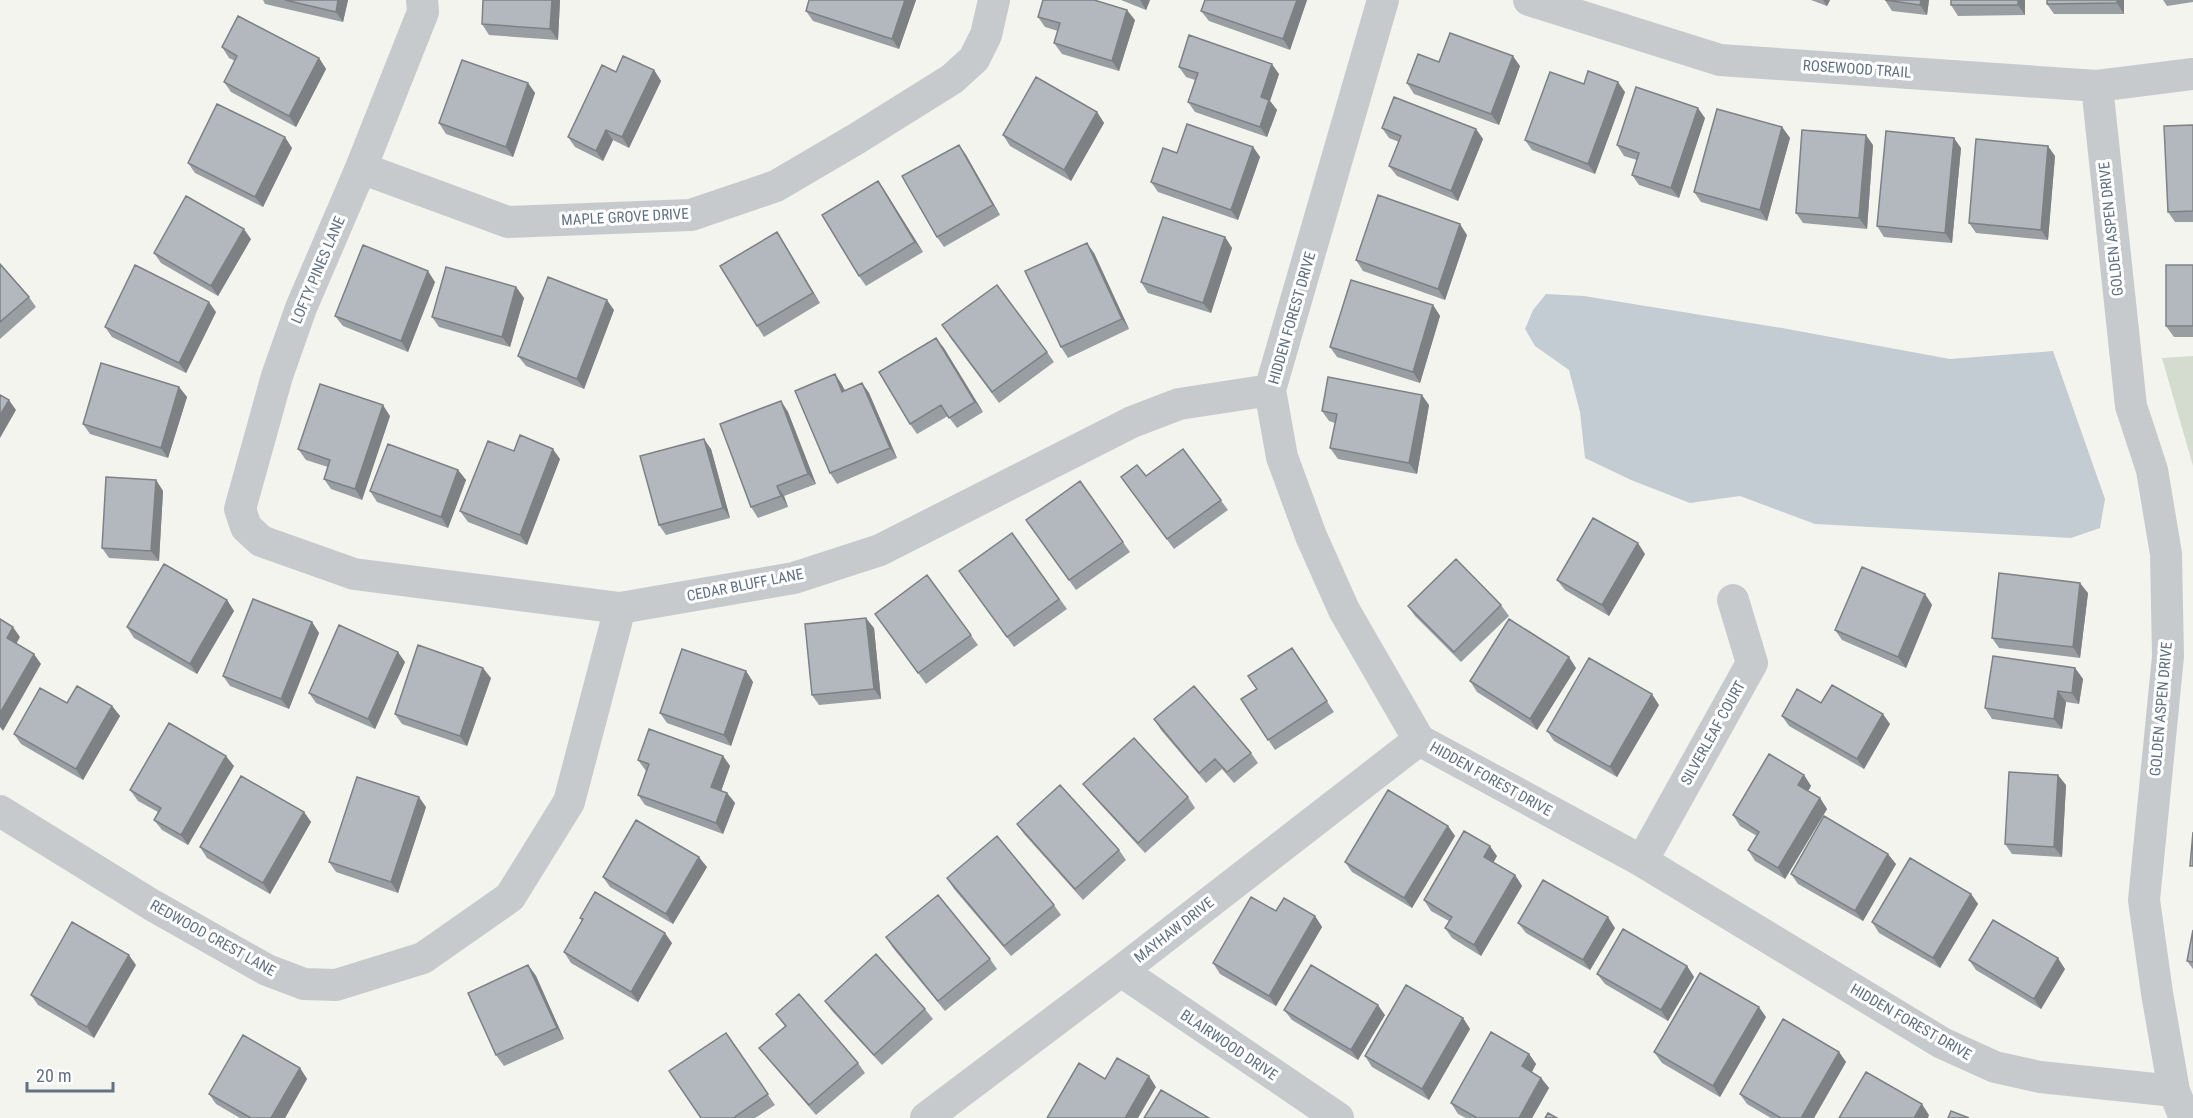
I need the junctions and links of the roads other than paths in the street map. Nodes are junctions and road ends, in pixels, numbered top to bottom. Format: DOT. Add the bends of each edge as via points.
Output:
graph roads {
  1 [pos="422,0"];
  2 [pos="994,0"];
  3 [pos="1383,0"];
  4 [pos="1529,0"];
  5 [pos="2193,74"];
  6 [pos="2097,86"];
  7 [pos="361,168"];
  8 [pos="1270,390"];
  9 [pos="261,541"];
  10 [pos="1733,600"];
  11 [pos="620,608"];
  12 [pos="1419,740"];
  13 [pos="0,812"];
  14 [pos="1642,861"];
  15 [pos="1121,971"];
  16 [pos="2180,1104"];
  17 [pos="926,1118"];
  18 [pos="1338,1118"];
  1 -- 7 [label="street, LOFTY PINES LANE" via="423,12"];
  2 -- 7 [label="street, MAPLE GROVE DRIVE" via="986,35 974,59 952,79 776,186 691,215 508,222"];
  3 -- 8 [label="street, HIDDEN FOREST DRIVE"];
  4 -- 6 [label="street, ROSEWOOD TRAIL" via="1720,60"];
  5 -- 6 [label="street, ROSEWOOD TRAIL"];
  6 -- 16 [label="street, GOLDEN ASPEN DRIVE" via="2131,406 2152,470 2166,554 2168,656 2144,900 2157,993"];
  7 -- 9 [label="street, LOFTY PINES LANE" via="301,308 247,480 240,508 246,526"];
  8 -- 11 [label="street, CEDAR BLUFF LANE" via="1179,404 1132,422 880,550 794,578"];
  8 -- 12 [label="street, HIDDEN FOREST DRIVE" via="1282,457 1311,536 1344,610"];
  9 -- 11 [label="street, CEDAR BLUFF LANE" via="354,574"];
  10 -- 14 [label="street, SILVERLEAF COURT" via="1752,663"];
  11 -- 13 [label="street, REDWOOD CREST LANE" via="569,802 510,897 423,958 336,985 304,984 267,970 152,905"];
  12 -- 14 [label="street, HIDDEN FOREST DRIVE"];
  12 -- 15 [label="street, MAYHAW DRIVE"];
  14 -- 16 [label="street, HIDDEN FOREST DRIVE" via="1942,1043 1995,1067"];
  15 -- 17 [label="street, MAYHAW DRIVE"];
  15 -- 18 [label="street, BLAIRWOOD DRIVE"];
}
